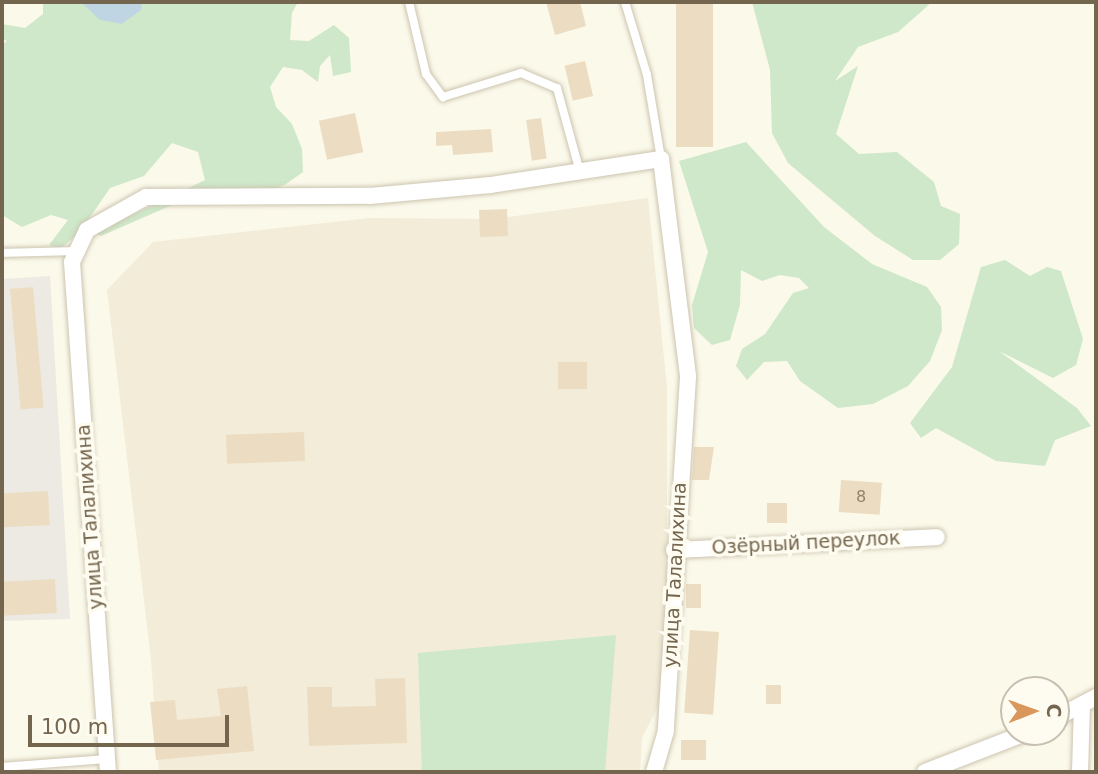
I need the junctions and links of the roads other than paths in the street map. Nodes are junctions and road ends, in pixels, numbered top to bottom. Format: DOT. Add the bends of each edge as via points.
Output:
graph roads {
  1 [pos="409,2"];
  2 [pos="625,2"];
  3 [pos="661,159"];
  4 [pos="580,172"];
  5 [pos="2,253"];
  6 [pos="73,257"];
  7 [pos="937,537"];
  8 [pos="674,550"];
  9 [pos="1089,701"];
  10 [pos="1070,711"];
  11 [pos="1000,743"];
  12 [pos="107,766"];
  13 [pos="2,767"];
  14 [pos="654,772"];
  15 [pos="925,772"];
  16 [pos="1080,772"];
  1 -- 4 [label="lane" via="426,74 443,97 521,73 557,89"];
  2 -- 3 [label="lane" via="647,75"];
  3 -- 4 [label="street"];
  3 -- 8 [label="street, улица Талалихина" via="688,377"];
  4 -- 6 [label="street" via="370,196 146,197 87,230"];
  5 -- 6 [label="lane"];
  6 -- 12 [label="street, улица Талалихина"];
  7 -- 8 [label="street, Озёрный переулок"];
  8 -- 14 [label="street, улица Талалихина" via="666,731"];
  9 -- 10 [label="street"];
  9 -- 16 [label="street"];
  11 -- 15 [label="street"];
  12 -- 13 [label="lane"];
}
